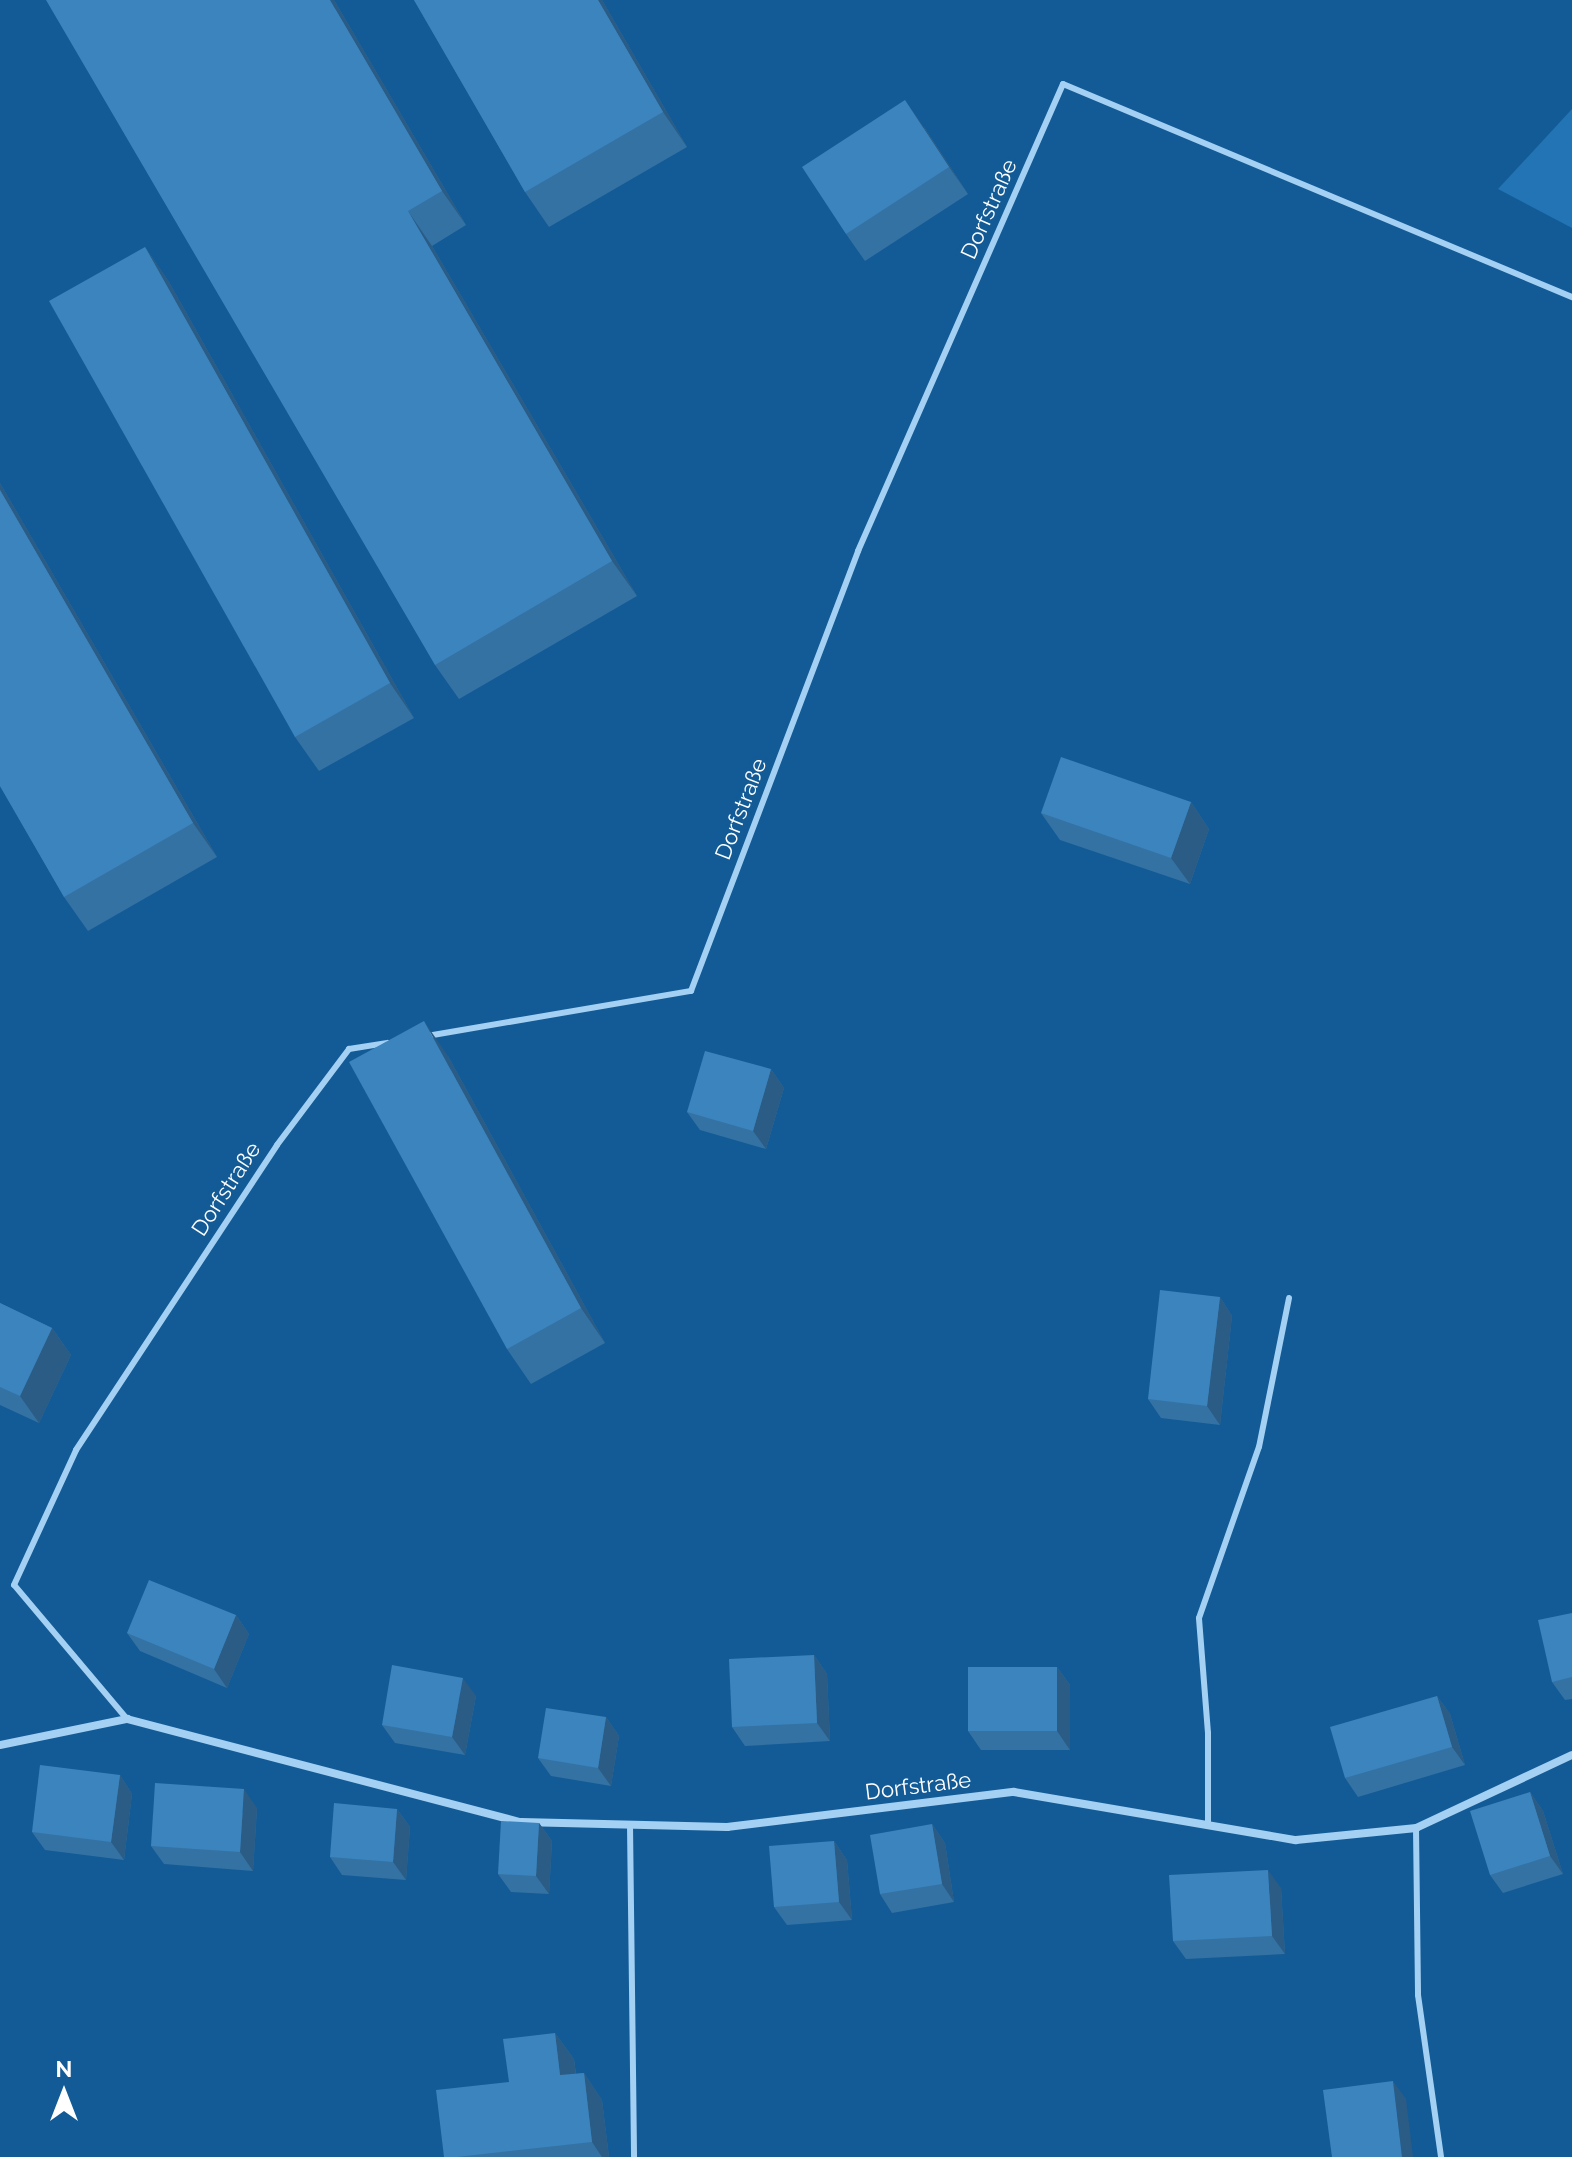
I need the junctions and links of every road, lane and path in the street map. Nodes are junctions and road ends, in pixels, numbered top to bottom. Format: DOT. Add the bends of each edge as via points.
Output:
graph roads {
  1 [pos="1572,297"];
  2 [pos="411,1039"];
  3 [pos="396,1041"];
  4 [pos="1289,1298"];
  5 [pos="127,1719"];
  6 [pos="0,1745"];
  7 [pos="1572,1755"];
  8 [pos="630,1825"];
  9 [pos="1208,1825"];
  10 [pos="1416,1828"];
  11 [pos="634,2157"];
  12 [pos="1441,2157"];
  1 -- 2 [label="lane, Dorfstraße" via="1063,84 858,551 691,991"];
  3 -- 5 [label="lane, Dorfstraße" via="349,1049 277,1145 76,1450 14,1585"];
  4 -- 9 [label="lane" via="1259,1447 1199,1618"];
  5 -- 6 [label="street, Dorfstraße"];
  5 -- 8 [label="street, Dorfstraße" via="521,1822"];
  7 -- 10 [label="street, Dorfstraße"];
  8 -- 9 [label="street, Dorfstraße" via="727,1827 1014,1792"];
  8 -- 11 [label="lane"];
  9 -- 10 [label="street, Dorfstraße" via="1296,1840"];
  10 -- 12 [label="lane" via="1418,1995"];
}
